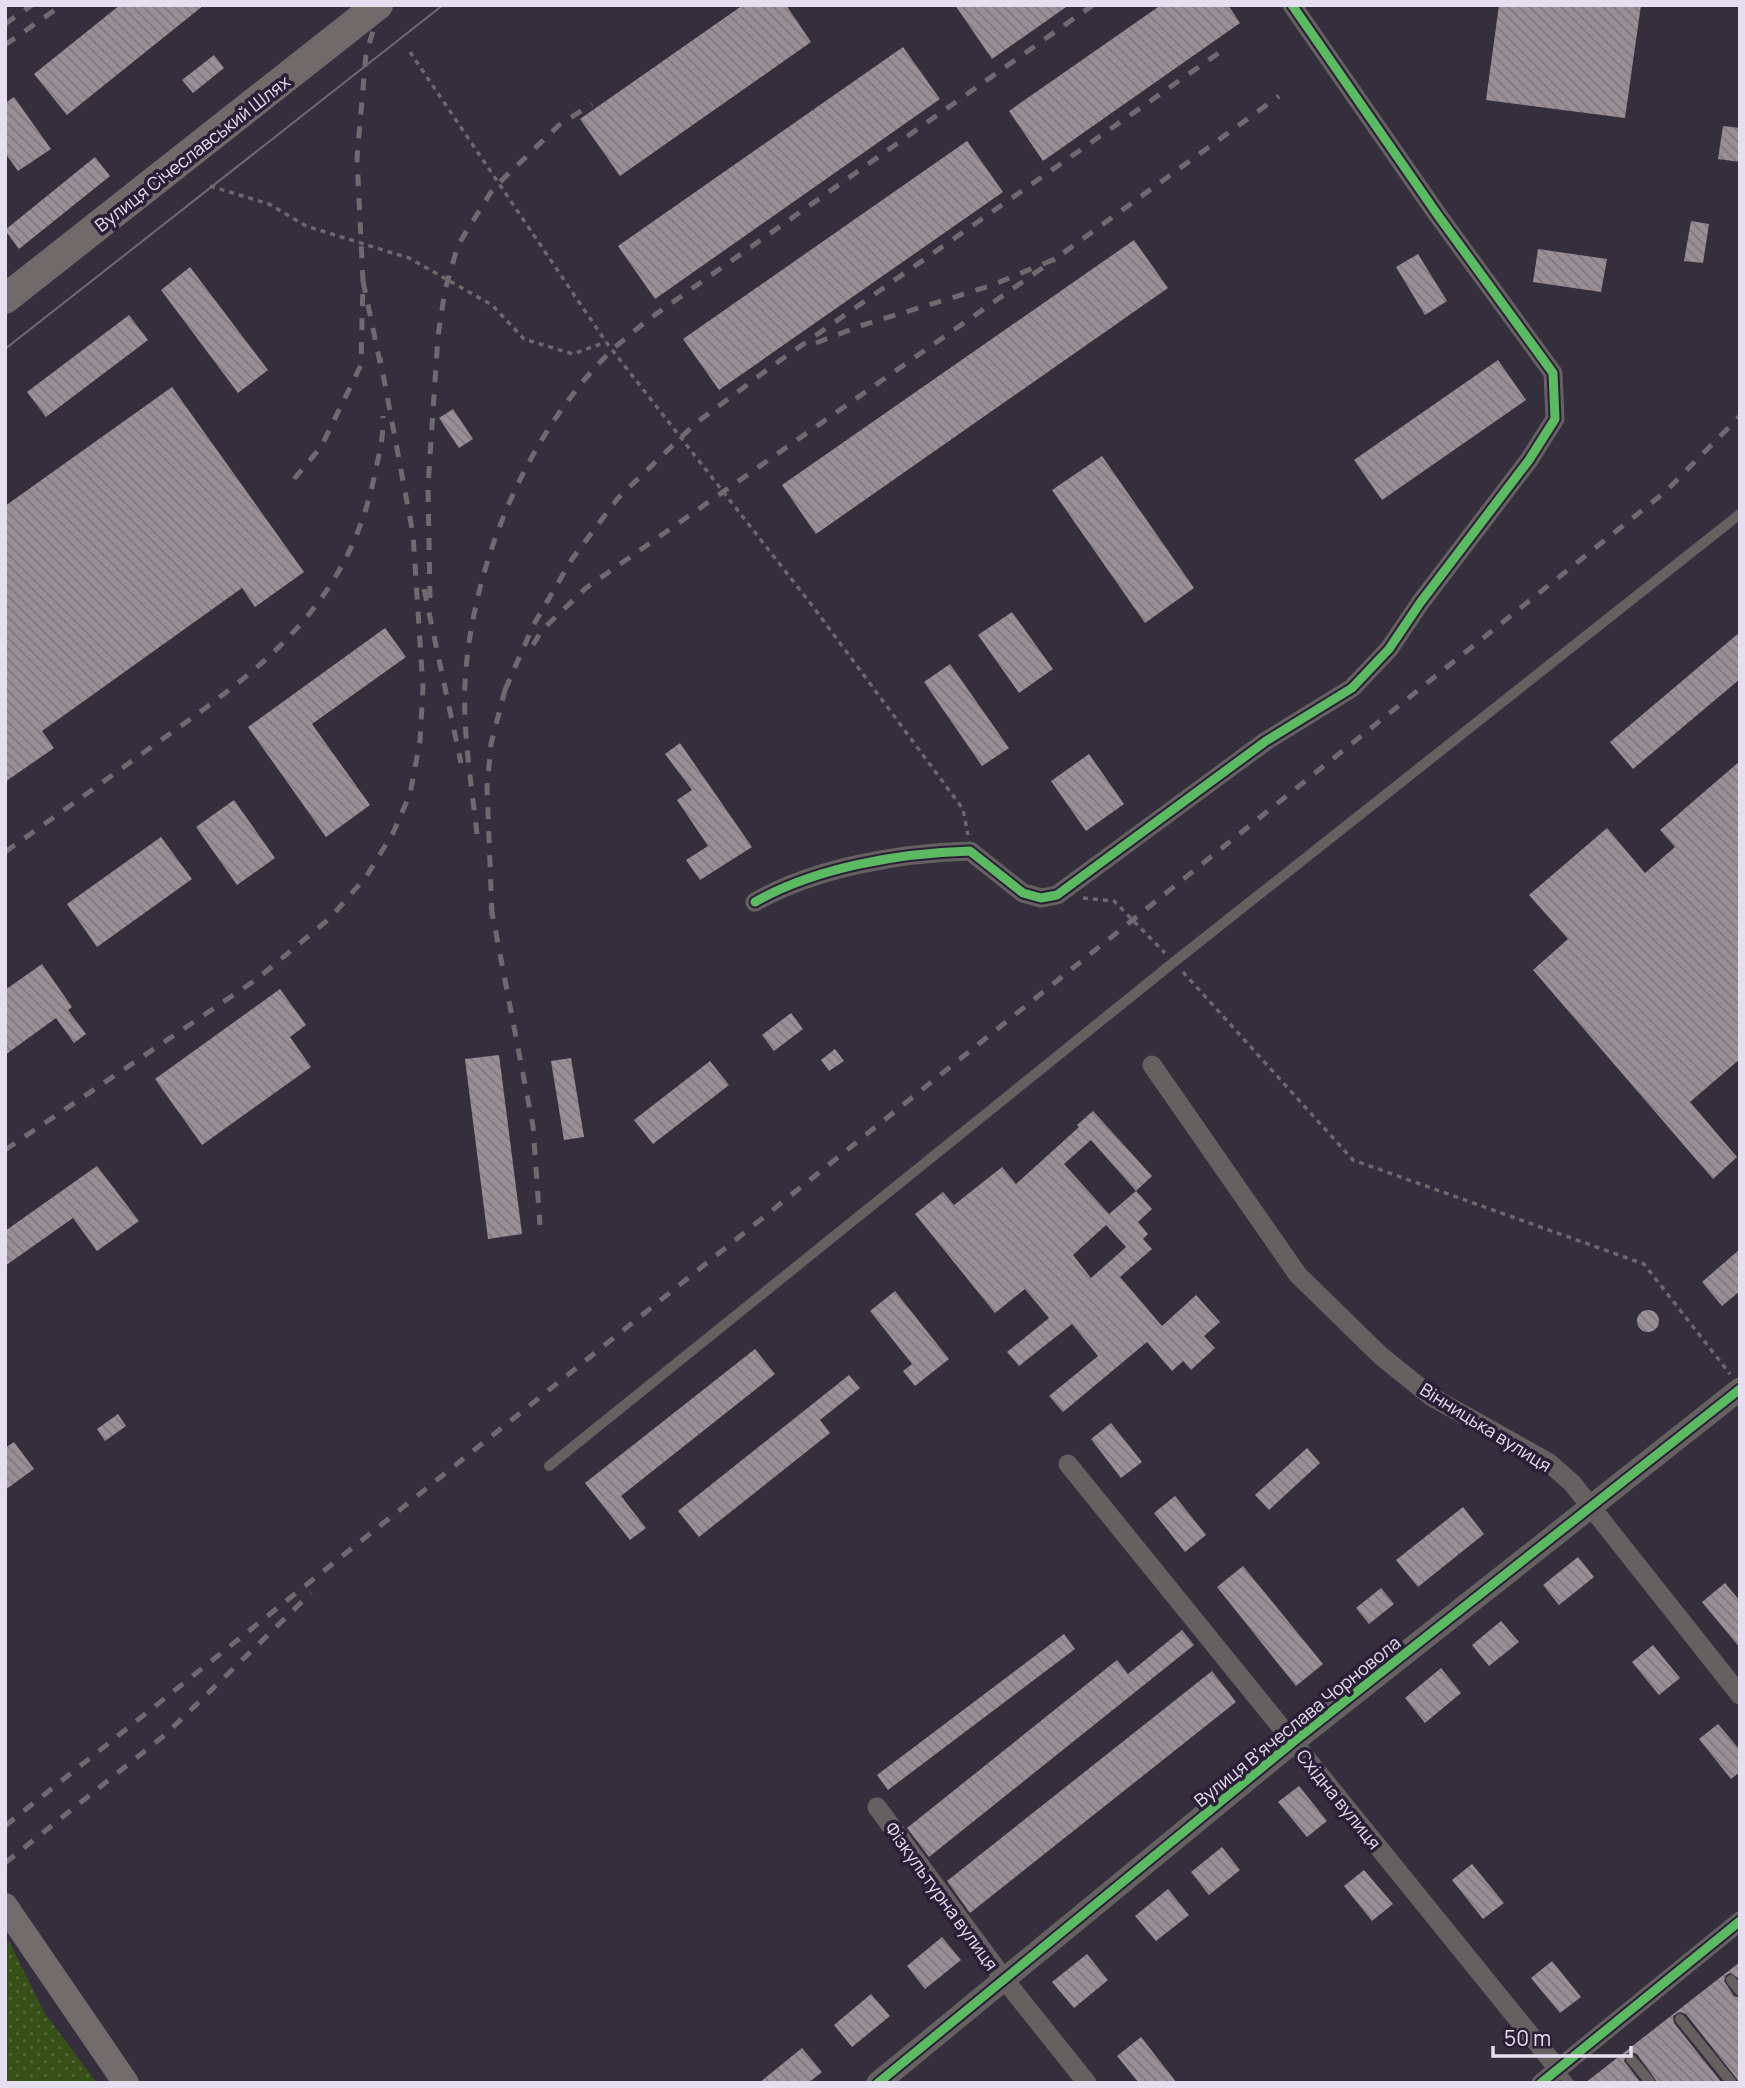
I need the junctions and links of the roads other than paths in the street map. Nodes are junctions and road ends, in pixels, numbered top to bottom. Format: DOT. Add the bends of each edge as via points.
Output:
graph roads {
  1 [pos="378,5"];
  2 [pos="1292,5"];
  3 [pos="5,299"];
  4 [pos="1740,514"];
  5 [pos="755,902"];
  6 [pos="1152,1065"];
  7 [pos="1736,1383"];
  8 [pos="1068,1464"];
  9 [pos="549,1466"];
  10 [pos="1592,1507"];
  11 [pos="1740,1695"];
  12 [pos="1293,1742"];
  13 [pos="877,1807"];
  14 [pos="5,1906"];
  15 [pos="1740,1921"];
  16 [pos="1004,1979"];
  17 [pos="1731,1980"];
  18 [pos="1740,1991"];
  19 [pos="1680,2019"];
  20 [pos="1631,2059"];
  21 [pos="1564,2076"];
  22 [pos="127,2083"];
  23 [pos="878,2083"];
  24 [pos="1087,2083"];
  25 [pos="1541,2083"];
  26 [pos="1651,2083"];
  27 [pos="1732,2083"];
  1 -- 3 [label="main road, Вулиця Січеславський Шлях"];
  2 -- 5 [label="street" via="1553,373 1555,419 1389,649 1352,688 1266,741 1057,895 1041,898 1023,893 970,851 929,852 855,865 775,890"];
  4 -- 9 [label="lane"];
  6 -- 10 [label="street, Вінницька вулиця" via="1298,1275 1381,1356 1432,1397 1548,1462"];
  7 -- 10 [label="street, Вулиця Вʼячеслава Чорновола"];
  8 -- 12 [label="street, Східна вулиця"];
  10 -- 11 [label="street, Вінницька вулиця"];
  10 -- 12 [label="street, Вулиця Вʼячеслава Чорновола"];
  12 -- 16 [label="street, Вулиця Вʼячеслава Чорновола"];
  12 -- 21 [label="street, Східна вулиця"];
  13 -- 16 [label="street, Фізкультурна вулиця"];
  14 -- 22 [label="main road"];
  15 -- 21 [label="street"];
  16 -- 23 [label="street, Вулиця Вʼячеслава Чорновола"];
  16 -- 24 [label="street, Фізкультурна вулиця"];
  17 -- 18 [label="lane"];
  19 -- 27 [label="lane"];
  20 -- 26 [label="lane"];
  21 -- 25 [label="street"];
}
